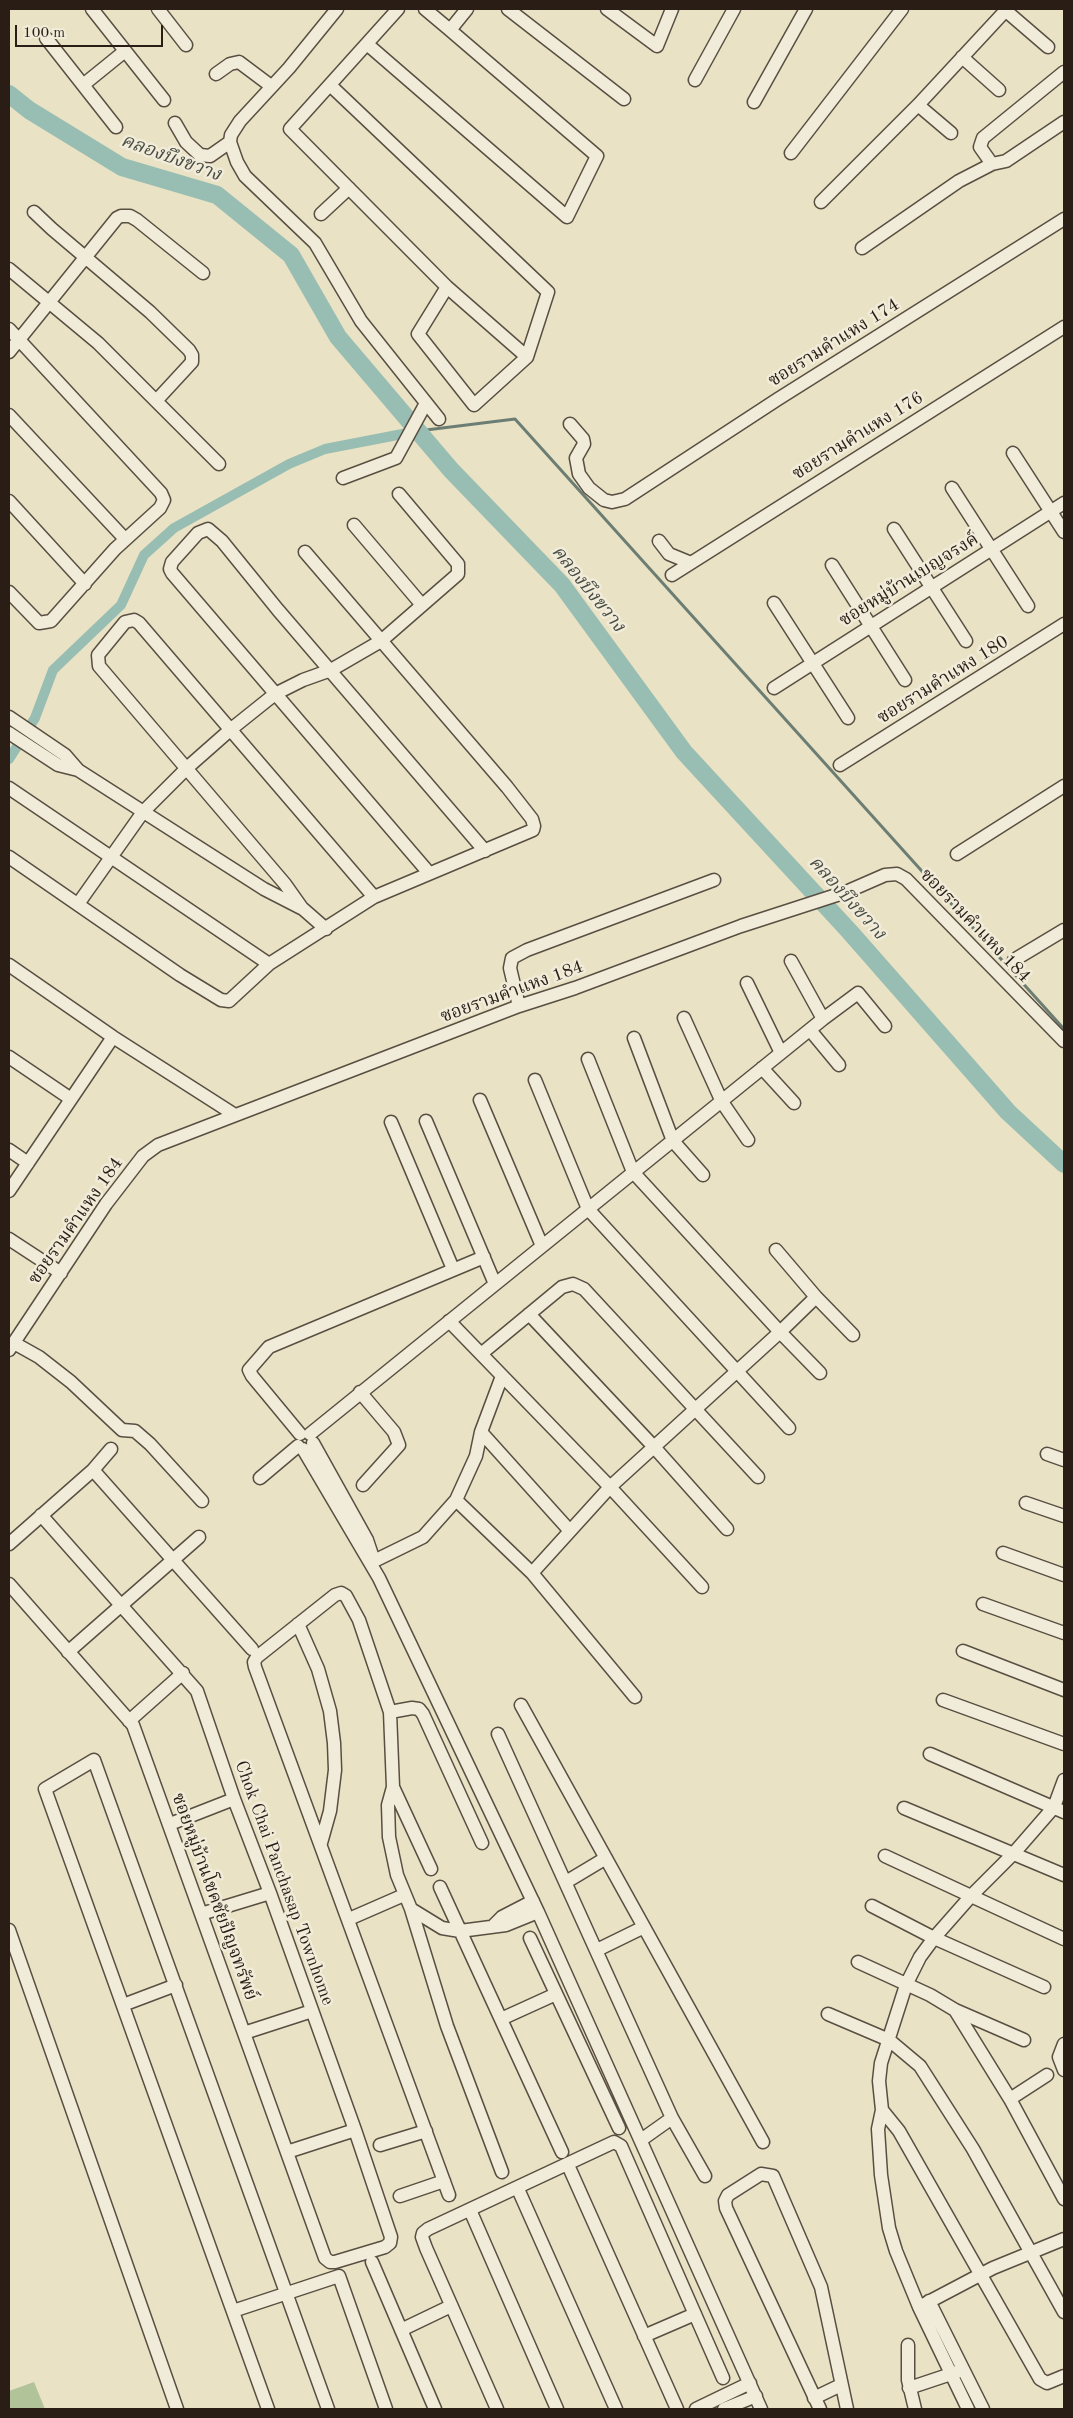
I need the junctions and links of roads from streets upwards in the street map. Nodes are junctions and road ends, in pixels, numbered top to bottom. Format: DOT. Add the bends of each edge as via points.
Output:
graph roads {
  1 [pos="92,9"];
  2 [pos="158,9"];
  3 [pos="337,9"];
  4 [pos="398,9"];
  5 [pos="425,9"];
  6 [pos="467,9"];
  7 [pos="508,9"];
  8 [pos="607,9"];
  9 [pos="672,9"];
  10 [pos="734,9"];
  11 [pos="806,9"];
  12 [pos="902,9"];
  13 [pos="1006,10"];
  14 [pos="450,30"];
  15 [pos="46,38"];
  16 [pos="367,44"];
  17 [pos="186,45"];
  18 [pos="1048,48"];
  19 [pos="125,51"];
  20 [pos="962,57"];
  21 [pos="1064,72"];
  22 [pos="216,74"];
  23 [pos="695,80"];
  24 [pos="82,85"];
  25 [pos="330,85"];
  26 [pos="271,86"];
  27 [pos="999,90"];
  28 [pos="624,98"];
  29 [pos="164,100"];
  30 [pos="754,102"];
  31 [pos="918,105"];
  32 [pos="1064,122"];
  33 [pos="175,123"];
  34 [pos="116,127"];
  35 [pos="951,133"];
  36 [pos="230,142"];
  37 [pos="791,153"];
  38 [pos="992,164"];
  39 [pos="349,188"];
  40 [pos="821,202"];
  41 [pos="34,212"];
  42 [pos="321,214"];
  43 [pos="1064,218"];
  44 [pos="862,248"];
  45 [pos="86,258"];
  46 [pos="9,269"];
  47 [pos="203,273"];
  48 [pos="447,288"];
  49 [pos="50,303"];
  50 [pos="1064,326"];
  51 [pos="9,329"];
  52 [pos="19,341"];
  53 [pos="9,352"];
  54 [pos="527,357"];
  55 [pos="156,401"];
  56 [pos="426,404"];
  57 [pos="9,415"];
  58 [pos="439,419"];
  59 [pos="570,424"];
  60 [pos="1013,453"];
  61 [pos="220,464"];
  62 [pos="343,478"];
  63 [pos="952,488"];
  64 [pos="399,494"];
  65 [pos="9,501"];
  66 [pos="1064,503"];
  67 [pos="1051,511"];
  68 [pos="354,525"];
  69 [pos="894,529"];
  70 [pos="1064,532"];
  71 [pos="125,539"];
  72 [pos="659,542"];
  73 [pos="991,549"];
  74 [pos="304,552"];
  75 [pos="691,563"];
  76 [pos="832,565"];
  77 [pos="672,575"];
  78 [pos="85,584"];
  79 [pos="931,587"];
  80 [pos="9,592"];
  81 [pos="774,603"];
  82 [pos="422,605"];
  83 [pos="1028,606"];
  84 [pos="1064,624"];
  85 [pos="870,625"];
  86 [pos="382,640"];
  87 [pos="966,641"];
  88 [pos="813,663"];
  89 [pos="331,670"];
  90 [pos="905,680"];
  91 [pos="774,688"];
  92 [pos="275,694"];
  93 [pos="9,717"];
  94 [pos="848,718"];
  95 [pos="230,730"];
  96 [pos="9,733"];
  97 [pos="61,760"];
  98 [pos="840,765"];
  99 [pos="188,767"];
  100 [pos="1064,786"];
  101 [pos="9,788"];
  102 [pos="144,812"];
  103 [pos="484,851"];
  104 [pos="957,854"];
  105 [pos="110,856"];
  106 [pos="9,857"];
  107 [pos="429,872"];
  108 [pos="714,880"];
  109 [pos="374,897"];
  110 [pos="78,904"];
  111 [pos="302,908"];
  112 [pos="326,928"];
  113 [pos="1064,930"];
  114 [pos="1014,960"];
  115 [pos="791,961"];
  116 [pos="269,964"];
  117 [pos="9,965"];
  118 [pos="747,983"];
  119 [pos="520,1006"];
  120 [pos="684,1018"];
  121 [pos="823,1019"];
  122 [pos="885,1026"];
  123 [pos="810,1030"];
  124 [pos="113,1037"];
  125 [pos="634,1038"];
  126 [pos="1064,1042"];
  127 [pos="781,1053"];
  128 [pos="9,1057"];
  129 [pos="588,1059"];
  130 [pos="839,1065"];
  131 [pos="762,1068"];
  132 [pos="535,1080"];
  133 [pos="71,1099"];
  134 [pos="480,1100"];
  135 [pos="722,1102"];
  136 [pos="794,1103"];
  137 [pos="235,1115"];
  138 [pos="426,1121"];
  139 [pos="391,1122"];
  140 [pos="748,1140"];
  141 [pos="673,1141"];
  142 [pos="9,1150"];
  143 [pos="28,1163"];
  144 [pos="633,1172"];
  145 [pos="703,1175"];
  146 [pos="9,1190"];
  147 [pos="588,1209"];
  148 [pos="9,1239"];
  149 [pos="542,1246"];
  150 [pos="776,1250"];
  151 [pos="484,1257"];
  152 [pos="453,1269"];
  153 [pos="61,1273"];
  154 [pos="495,1284"];
  155 [pos="816,1297"];
  156 [pos="529,1314"];
  157 [pos="449,1321"];
  158 [pos="780,1332"];
  159 [pos="853,1335"];
  160 [pos="11,1347"];
  161 [pos="481,1354"];
  162 [pos="737,1372"];
  163 [pos="820,1374"];
  164 [pos="502,1376"];
  165 [pos="360,1392"];
  166 [pos="695,1411"];
  167 [pos="789,1428"];
  168 [pos="481,1432"];
  169 [pos="305,1441"];
  170 [pos="654,1446"];
  171 [pos="111,1449"];
  172 [pos="1048,1454"];
  173 [pos="1064,1460"];
  174 [pos="93,1470"];
  175 [pos="758,1477"];
  176 [pos="260,1478"];
  177 [pos="363,1485"];
  178 [pos="610,1487"];
  179 [pos="456,1500"];
  180 [pos="202,1501"];
  181 [pos="339,1501"];
  182 [pos="1026,1502"];
  183 [pos="41,1514"];
  184 [pos="1064,1516"];
  185 [pos="728,1529"];
  186 [pos="570,1531"];
  187 [pos="199,1537"];
  188 [pos="9,1544"];
  189 [pos="1003,1553"];
  190 [pos="173,1558"];
  191 [pos="374,1562"];
  192 [pos="532,1573"];
  193 [pos="1064,1575"];
  194 [pos="379,1578"];
  195 [pos="9,1584"];
  196 [pos="702,1587"];
  197 [pos="983,1604"];
  198 [pos="122,1605"];
  199 [pos="298,1624"];
  200 [pos="1064,1633"];
  201 [pos="252,1649"];
  202 [pos="963,1651"];
  203 [pos="68,1652"];
  204 [pos="183,1673"];
  205 [pos="1064,1690"];
  206 [pos="635,1697"];
  207 [pos="943,1700"];
  208 [pos="521,1705"];
  209 [pos="390,1712"];
  210 [pos="129,1721"];
  211 [pos="498,1734"];
  212 [pos="1064,1744"];
  213 [pos="930,1754"];
  214 [pos="1064,1780"];
  215 [pos="393,1786"];
  216 [pos="234,1799"];
  217 [pos="904,1808"];
  218 [pos="1059,1810"];
  219 [pos="170,1824"];
  220 [pos="482,1843"];
  221 [pos="320,1844"];
  222 [pos="1014,1853"];
  223 [pos="885,1856"];
  224 [pos="606,1858"];
  225 [pos="432,1869"];
  226 [pos="1064,1875"];
  227 [pos="566,1882"];
  228 [pos="440,1887"];
  229 [pos="270,1893"];
  230 [pos="404,1895"];
  231 [pos="971,1896"];
  232 [pos="872,1906"];
  233 [pos="536,1907"];
  234 [pos="411,1909"];
  235 [pos="201,1914"];
  236 [pos="349,1919"];
  237 [pos="644,1927"];
  238 [pos="9,1930"];
  239 [pos="460,1931"];
  240 [pos="530,1938"];
  241 [pos="934,1938"];
  242 [pos="1064,1939"];
  243 [pos="597,1950"];
  244 [pos="858,1962"];
  245 [pos="176,1985"];
  246 [pos="906,1985"];
  247 [pos="1044,1987"];
  248 [pos="556,1994"];
  249 [pos="123,2005"];
  250 [pos="955,2010"];
  251 [pos="312,2011"];
  252 [pos="828,2014"];
  253 [pos="501,2019"];
  254 [pos="244,2032"];
  255 [pos="889,2040"];
  256 [pos="1024,2040"];
  257 [pos="1064,2044"];
  258 [pos="1064,2070"];
  259 [pos="1047,2075"];
  260 [pos="1010,2099"];
  261 [pos="882,2110"];
  262 [pos="672,2118"];
  263 [pos="618,2128"];
  264 [pos="355,2130"];
  265 [pos="426,2131"];
  266 [pos="641,2140"];
  267 [pos="763,2142"];
  268 [pos="380,2145"];
  269 [pos="287,2152"];
  270 [pos="562,2152"];
  271 [pos="568,2165"];
  272 [pos="502,2172"];
  273 [pos="705,2176"];
  274 [pos="444,2181"];
  275 [pos="518,2189"];
  276 [pos="449,2195"];
  277 [pos="400,2196"];
  278 [pos="1064,2199"];
  279 [pos="470,2210"];
  280 [pos="1064,2239"];
  281 [pos="1031,2252"];
  282 [pos="325,2258"];
  283 [pos="372,2262"];
  284 [pos="980,2274"];
  285 [pos="287,2293"];
  286 [pos="924,2304"];
  287 [pos="452,2306"];
  288 [pos="233,2311"];
  289 [pos="1064,2312"];
  290 [pos="695,2314"];
  291 [pos="401,2330"];
  292 [pos="644,2336"];
  293 [pos="908,2345"];
  294 [pos="963,2369"];
  295 [pos="950,2374"];
  296 [pos="1064,2376"];
  297 [pos="723,2378"];
  298 [pos="750,2383"];
  299 [pos="842,2385"];
  300 [pos="909,2388"];
  301 [pos="756,2396"];
  302 [pos="817,2404"];
  303 [pos="176,2409"];
  304 [pos="268,2409"];
  305 [pos="328,2409"];
  306 [pos="386,2409"];
  307 [pos="435,2409"];
  308 [pos="497,2409"];
  309 [pos="556,2409"];
  310 [pos="616,2409"];
  311 [pos="677,2409"];
  312 [pos="696,2409"];
  313 [pos="724,2409"];
  314 [pos="761,2409"];
  315 [pos="847,2409"];
  316 [pos="915,2409"];
  317 [pos="968,2409"];
  318 [pos="984,2409"];
  1 -- 19 [label="street"];
  2 -- 17 [label="street"];
  3 -- 26 [label="street"];
  4 -- 16 [label="street"];
  5 -- 14 [label="street"];
  6 -- 14 [label="street"];
  7 -- 28 [label="street"];
  8 -- 9 [label="street" via="658,46"];
  10 -- 23 [label="street"];
  11 -- 30 [label="street"];
  12 -- 37 [label="street"];
  13 -- 18 [label="street"];
  13 -- 20 [label="street"];
  14 -- 16 [label="street" via="597,156 567,217"];
  15 -- 24 [label="street"];
  16 -- 25 [label="street"];
  19 -- 24 [label="street"];
  19 -- 29 [label="street"];
  20 -- 27 [label="street"];
  20 -- 31 [label="street"];
  21 -- 38 [label="street" via="983,138 980,147"];
  22 -- 26 [label="street" via="239,62"];
  24 -- 34 [label="street"];
  25 -- 39 [label="street" via="290,129"];
  25 -- 54 [label="street" via="548,292"];
  26 -- 36 [label="street" via="234,129"];
  31 -- 35 [label="street"];
  31 -- 40 [label="street"];
  32 -- 38 [label="street" via="1006,161"];
  33 -- 36 [label="street" via="186,142 200,155 210,156"];
  36 -- 56 [label="street" via="245,176 315,243 362,321"];
  38 -- 44 [label="street" via="959,182"];
  39 -- 42 [label="street"];
  39 -- 48 [label="street"];
  41 -- 45 [label="street"];
  43 -- 59 [label="street, ซอยรามคำแหง 174" via="625,499 604,500 589,488 579,474 576,458 584,439"];
  45 -- 47 [label="street" via="118,218 125,216 137,220"];
  45 -- 49 [label="street"];
  45 -- 55 [label="street" via="150,312 192,355 192,362"];
  46 -- 49 [label="street"];
  48 -- 54 [label="street"];
  48 -- 54 [label="street" via="418,334 474,405"];
  49 -- 52 [label="street"];
  49 -- 55 [label="street" via="98,343"];
  50 -- 75 [label="street, ซอยรามคำแหง 176"];
  51 -- 52 [label="street"];
  52 -- 53 [label="street"];
  52 -- 71 [label="street" via="164,497 160,508"];
  55 -- 61 [label="street"];
  56 -- 58 [label="street"];
  56 -- 62 [label="street" via="396,458"];
  57 -- 71 [label="street"];
  60 -- 67 [label="street"];
  63 -- 73 [label="street"];
  64 -- 82 [label="street" via="460,567 458,574"];
  65 -- 78 [label="street"];
  66 -- 67 [label="street, ซอยหมู่บ้านเบญจรงค์"];
  67 -- 70 [label="street"];
  67 -- 73 [label="street, ซอยหมู่บ้านเบญจรงค์"];
  68 -- 82 [label="street"];
  69 -- 79 [label="street"];
  71 -- 78 [label="street"];
  72 -- 75 [label="street" via="669,554"];
  73 -- 79 [label="street, ซอยหมู่บ้านเบญจรงค์"];
  73 -- 83 [label="street"];
  74 -- 86 [label="street"];
  75 -- 77 [label="street, ซอยรามคำแหง 176"];
  76 -- 85 [label="street"];
  78 -- 80 [label="street" via="51,621 43,624 39,624"];
  79 -- 85 [label="street, ซอยหมู่บ้านเบญจรงค์"];
  79 -- 87 [label="street"];
  81 -- 88 [label="street"];
  82 -- 86 [label="street"];
  84 -- 98 [label="street, ซอยรามคำแหง 180"];
  85 -- 88 [label="street, ซอยหมู่บ้านเบญจรงค์"];
  85 -- 90 [label="street"];
  86 -- 89 [label="street"];
  86 -- 103 [label="street" via="534,822 527,834"];
  88 -- 91 [label="street, ซอยหมู่บ้านเบญจรงค์"];
  88 -- 94 [label="street"];
  89 -- 92 [label="street"];
  89 -- 92 [label="street" via="222,541 212,531 203,529 172,562 170,569"];
  89 -- 103 [label="street"];
  92 -- 95 [label="street"];
  92 -- 107 [label="street"];
  93 -- 97 [label="street"];
  95 -- 99 [label="street"];
  95 -- 99 [label="street" via="139,623 134,620 125,622 98,655 100,666"];
  95 -- 109 [label="street"];
  96 -- 97 [label="street"];
  97 -- 102 [label="street"];
  99 -- 102 [label="street"];
  99 -- 111 [label="street"];
  100 -- 104 [label="street"];
  101 -- 105 [label="street"];
  102 -- 105 [label="street"];
  102 -- 111 [label="street" via="264,890"];
  103 -- 107 [label="street"];
  105 -- 110 [label="street"];
  105 -- 116 [label="street"];
  106 -- 110 [label="street"];
  107 -- 109 [label="street"];
  108 -- 119 [label="street" via="512,958 510,968"];
  109 -- 112 [label="street"];
  110 -- 116 [label="street" via="180,976 221,1000 229,1001 236,996"];
  111 -- 112 [label="street"];
  112 -- 116 [label="street"];
  113 -- 114 [label="street"];
  115 -- 121 [label="street"];
  117 -- 124 [label="street"];
  118 -- 127 [label="street"];
  119 -- 126 [label="street, ซอยรามคำแหง 184" via="846,892 885,875 897,874 906,879"];
  119 -- 137 [label="street, ซอยรามคำแหง 184"];
  120 -- 135 [label="street"];
  121 -- 122 [label="street" via="858,993"];
  121 -- 123 [label="street"];
  123 -- 127 [label="street"];
  123 -- 130 [label="street"];
  124 -- 133 [label="street"];
  124 -- 137 [label="street"];
  125 -- 141 [label="street"];
  127 -- 131 [label="street"];
  128 -- 133 [label="street"];
  129 -- 144 [label="street"];
  131 -- 135 [label="street"];
  131 -- 136 [label="street"];
  132 -- 147 [label="street"];
  133 -- 143 [label="street"];
  134 -- 149 [label="street"];
  135 -- 140 [label="street"];
  135 -- 141 [label="street"];
  137 -- 153 [label="street, ซอยรามคำแหง 184" via="158,1145 143,1156 106,1204"];
  138 -- 151 [label="street"];
  139 -- 152 [label="street"];
  141 -- 144 [label="street"];
  141 -- 145 [label="street"];
  142 -- 143 [label="street"];
  143 -- 146 [label="street"];
  144 -- 147 [label="street"];
  144 -- 158 [label="street"];
  147 -- 149 [label="street"];
  147 -- 162 [label="street"];
  148 -- 153 [label="street"];
  149 -- 154 [label="street"];
  150 -- 155 [label="street"];
  151 -- 152 [label="street"];
  151 -- 154 [label="street"];
  152 -- 169 [label="street" via="269,1347 249,1370"];
  153 -- 160 [label="street, ซอยรามคำแหง 184"];
  154 -- 157 [label="street"];
  155 -- 158 [label="street"];
  155 -- 159 [label="street"];
  156 -- 161 [label="street"];
  156 -- 166 [label="street" via="562,1287 573,1284 584,1289"];
  156 -- 170 [label="street"];
  157 -- 161 [label="street"];
  157 -- 165 [label="street"];
  158 -- 162 [label="street"];
  158 -- 163 [label="street"];
  160 -- 180 [label="street" via="39,1357 122,1430 135,1431"];
  161 -- 164 [label="street"];
  162 -- 166 [label="street"];
  162 -- 167 [label="street"];
  164 -- 168 [label="street"];
  164 -- 178 [label="street"];
  165 -- 169 [label="street"];
  165 -- 177 [label="street" via="394,1432 399,1445"];
  166 -- 170 [label="street"];
  166 -- 175 [label="street"];
  168 -- 179 [label="street" via="476,1456"];
  168 -- 186 [label="street"];
  169 -- 176 [label="street"];
  169 -- 181 [label="street"];
  170 -- 178 [label="street"];
  170 -- 185 [label="street"];
  171 -- 174 [label="street"];
  172 -- 173 [label="street"];
  174 -- 183 [label="street"];
  174 -- 190 [label="street"];
  178 -- 186 [label="street"];
  178 -- 196 [label="street"];
  179 -- 191 [label="street" via="423,1537"];
  179 -- 192 [label="street"];
  181 -- 191 [label="street" via="367,1540"];
  181 -- 194 [label="street"];
  182 -- 184 [label="street"];
  183 -- 188 [label="street"];
  183 -- 198 [label="street, Chok Chai Panchasap Townhome"];
  186 -- 192 [label="street"];
  187 -- 190 [label="street"];
  189 -- 193 [label="street"];
  190 -- 198 [label="street"];
  190 -- 201 [label="street"];
  191 -- 194 [label="street"];
  192 -- 206 [label="street"];
  194 -- 233 [label="street"];
  195 -- 203 [label="street, ซอยหมู่บ้านโชคชัยปัญจทรัพย์"];
  197 -- 200 [label="street"];
  198 -- 203 [label="street"];
  198 -- 204 [label="street, Chok Chai Panchasap Townhome"];
  199 -- 209 [label="street" via="335,1595 341,1593 346,1596 358,1620"];
  199 -- 221 [label="street" via="318,1669 330,1711 334,1744 335,1770 330,1811"];
  199 -- 221 [label="street" via="254,1662"];
  202 -- 205 [label="street"];
  203 -- 210 [label="street, ซอยหมู่บ้านโชคชัยปัญจทรัพย์"];
  204 -- 210 [label="street"];
  204 -- 216 [label="street, Chok Chai Panchasap Townhome" via="197,1691"];
  207 -- 212 [label="street"];
  208 -- 224 [label="street"];
  209 -- 215 [label="street"];
  209 -- 220 [label="street" via="412,1708 423,1714"];
  210 -- 219 [label="street, ซอยหมู่บ้านโชคชัยปัญจทรัพย์"];
  211 -- 227 [label="street"];
  213 -- 218 [label="street"];
  214 -- 218 [label="street"];
  215 -- 225 [label="street"];
  215 -- 230 [label="street" via="388,1805 389,1837"];
  216 -- 219 [label="street"];
  216 -- 229 [label="street, Chok Chai Panchasap Townhome"];
  217 -- 222 [label="street"];
  218 -- 222 [label="street"];
  219 -- 235 [label="street, ซอยหมู่บ้านโชคชัยปัญจทรัพย์"];
  221 -- 236 [label="street"];
  222 -- 226 [label="street"];
  222 -- 231 [label="street"];
  223 -- 231 [label="street"];
  224 -- 227 [label="street"];
  224 -- 237 [label="street"];
  227 -- 243 [label="street"];
  228 -- 239 [label="street"];
  229 -- 235 [label="street"];
  229 -- 251 [label="street, Chok Chai Panchasap Townhome"];
  230 -- 234 [label="street"];
  230 -- 236 [label="street"];
  231 -- 241 [label="street"];
  231 -- 242 [label="street"];
  232 -- 241 [label="street"];
  233 -- 239 [label="street" via="506,1925"];
  233 -- 266 [label="street"];
  234 -- 239 [label="street" via="442,1928"];
  234 -- 272 [label="street" via="447,2026"];
  235 -- 254 [label="street, ซอยหมู่บ้านโชคชัยปัญจทรัพย์"];
  236 -- 265 [label="street"];
  237 -- 243 [label="street"];
  237 -- 267 [label="street"];
  238 -- 303 [label="street"];
  239 -- 253 [label="street"];
  240 -- 248 [label="street"];
  241 -- 246 [label="street"];
  241 -- 247 [label="street"];
  243 -- 262 [label="street"];
  244 -- 246 [label="street"];
  245 -- 249 [label="street"];
  245 -- 249 [label="street" via="94,1760 46,1789"];
  245 -- 285 [label="street"];
  246 -- 250 [label="street" via="930,1994"];
  246 -- 255 [label="street"];
  248 -- 253 [label="street"];
  248 -- 263 [label="street"];
  249 -- 288 [label="street"];
  250 -- 256 [label="street"];
  250 -- 260 [label="street"];
  251 -- 254 [label="street"];
  251 -- 264 [label="street, Chok Chai Panchasap Townhome"];
  252 -- 255 [label="street"];
  253 -- 270 [label="street"];
  254 -- 269 [label="street, ซอยหมู่บ้านโชคชัยปัญจทรัพย์"];
  255 -- 261 [label="street" via="879,2081"];
  255 -- 281 [label="street" via="920,2066 973,2149"];
  257 -- 258 [label="street" via="1059,2057"];
  259 -- 260 [label="street"];
  260 -- 278 [label="street"];
  261 -- 284 [label="street" via="899,2131"];
  261 -- 286 [label="street" via="878,2129 885,2209 896,2251"];
  262 -- 266 [label="street"];
  262 -- 273 [label="street"];
  264 -- 269 [label="street"];
  264 -- 282 [label="street, Chok Chai Panchasap Townhome" via="391,2237 390,2243 335,2262"];
  265 -- 268 [label="street"];
  265 -- 274 [label="street"];
  266 -- 298 [label="street"];
  269 -- 282 [label="street, ซอยหมู่บ้านโชคชัยปัญจทรัพย์"];
  271 -- 275 [label="street"];
  271 -- 290 [label="street" via="614,2142 621,2146"];
  271 -- 292 [label="street"];
  274 -- 276 [label="street"];
  274 -- 277 [label="street"];
  275 -- 279 [label="street"];
  275 -- 310 [label="street"];
  279 -- 287 [label="street" via="428,2229 422,2237"];
  279 -- 309 [label="street"];
  280 -- 281 [label="street"];
  281 -- 284 [label="street"];
  281 -- 289 [label="street"];
  283 -- 291 [label="street"];
  284 -- 286 [label="street"];
  284 -- 296 [label="street" via="1043,2383"];
  285 -- 288 [label="street"];
  285 -- 305 [label="street"];
  285 -- 306 [label="street" via="340,2276"];
  286 -- 294 [label="street"];
  286 -- 295 [label="street"];
  287 -- 291 [label="street"];
  287 -- 308 [label="street"];
  288 -- 304 [label="street"];
  290 -- 292 [label="street"];
  290 -- 297 [label="street"];
  291 -- 307 [label="street"];
  292 -- 311 [label="street"];
  293 -- 300 [label="street"];
  294 -- 295 [label="street"];
  294 -- 318 [label="street"];
  295 -- 300 [label="street"];
  295 -- 317 [label="street"];
  298 -- 301 [label="street"];
  298 -- 312 [label="street"];
  299 -- 302 [label="street"];
  299 -- 302 [label="street" via="821,2286 773,2176 761,2174 728,2195 726,2208"];
  299 -- 315 [label="street"];
  300 -- 316 [label="street"];
  301 -- 313 [label="street"];
  301 -- 314 [label="street"];
}
